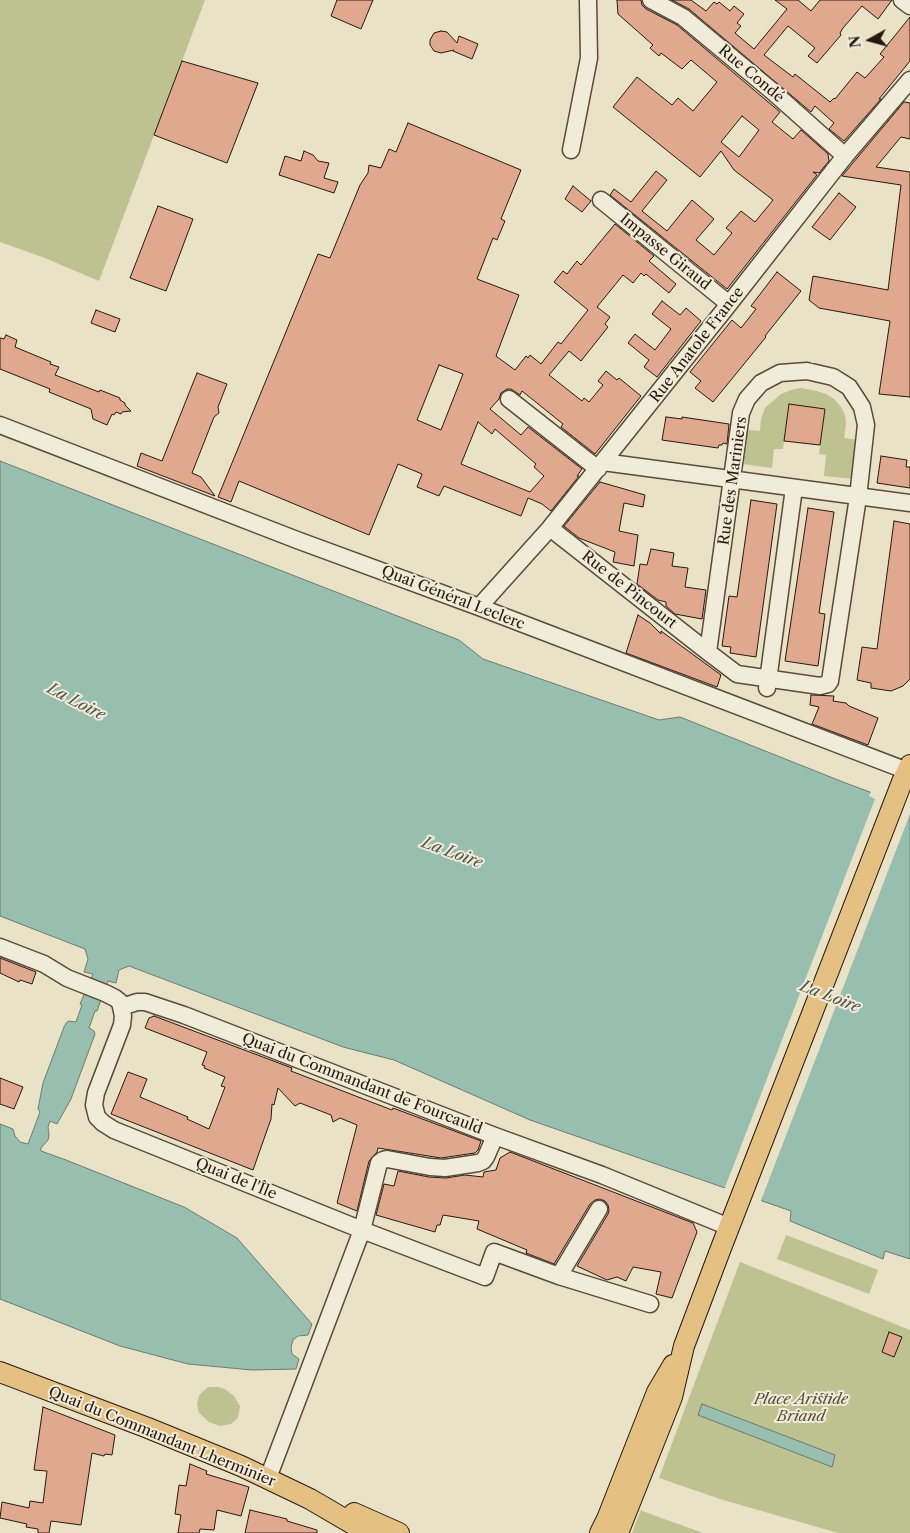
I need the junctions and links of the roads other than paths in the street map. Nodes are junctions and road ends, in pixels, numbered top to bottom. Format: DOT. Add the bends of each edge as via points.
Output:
graph roads {
  1 [pos="588,0"];
  2 [pos="651,0"];
  3 [pos="902,0"];
  4 [pos="910,6"];
  5 [pos="910,80"];
  6 [pos="571,150"];
  7 [pos="845,156"];
  8 [pos="601,200"];
  9 [pos="729,304"];
  10 [pos="509,399"];
  11 [pos="0,424"];
  12 [pos="600,465"];
  13 [pos="733,479"];
  14 [pos="794,488"];
  15 [pos="858,497"];
  16 [pos="910,503"];
  17 [pos="550,528"];
  18 [pos="479,607"];
  19 [pos="708,652"];
  20 [pos="768,683"];
  21 [pos="907,773"];
  22 [pos="0,947"];
  23 [pos="122,1007"];
  24 [pos="495,1136"];
  25 [pos="598,1209"];
  26 [pos="729,1227"];
  27 [pos="362,1230"];
  28 [pos="558,1276"];
  29 [pos="650,1304"];
  30 [pos="0,1372"];
  31 [pos="268,1478"];
  32 [pos="624,1498"];
  33 [pos="323,1506"];
  34 [pos="368,1533"];
  35 [pos="399,1533"];
  36 [pos="600,1533"];
  37 [pos="618,1533"];
  1 -- 6 [label="street" via="589,58"];
  2 -- 7 [label="street, Rue Condé" via="683,17"];
  3 -- 4 [label="street"];
  5 -- 7 [label="street, Rue Anatole France"];
  7 -- 9 [label="street, Rue Anatole France"];
  8 -- 9 [label="street, Impasse Giraud"];
  9 -- 12 [label="street, Rue Anatole France"];
  10 -- 12 [label="street"];
  11 -- 18 [label="street, Quai Général Leclerc"];
  12 -- 13 [label="street"];
  12 -- 17 [label="street, Rue Anatole France"];
  13 -- 14 [label="street"];
  13 -- 15 [label="street, Rue des Mariniers" via="742,413 747,399 762,383 780,373 807,371 833,377 849,387 862,407 866,425"];
  13 -- 19 [label="street, Rue des Mariniers"];
  14 -- 15 [label="street"];
  14 -- 20 [label="street"];
  15 -- 16 [label="street"];
  15 -- 20 [label="street, Rue des Mariniers" via="830,681 820,686"];
  17 -- 18 [label="street, Rue Anatole France"];
  17 -- 19 [label="street, Rue de Pincourt"];
  18 -- 21 [label="street, Quai Général Leclerc" via="764,711"];
  19 -- 20 [label="street, Rue des Mariniers" via="737,674"];
  21 -- 26 [label="main road"];
  22 -- 23 [label="street" via="106,993"];
  23 -- 24 [label="street, Quai du Commandant de Fourcauld" via="146,1002 184,1015"];
  23 -- 27 [label="street, Quai de l'Île" via="122,1025 96,1092 94,1105 97,1117 103,1123"];
  24 -- 26 [label="street, Quai du Commandant de Fourcauld"];
  24 -- 27 [label="street" via="486,1157 478,1163 437,1167 382,1160"];
  25 -- 28 [label="street"];
  26 -- 32 [label="main road" via="684,1346 672,1397 640,1457"];
  27 -- 28 [label="street, Quai de l'Île" via="485,1277 494,1252"];
  27 -- 31 [label="street"];
  28 -- 29 [label="street"];
  30 -- 31 [label="main road, Quai du Commandant Lherminier" via="194,1446"];
  31 -- 33 [label="main road, Quai du Commandant Lherminier"];
  32 -- 36 [label="main road"];
  32 -- 37 [label="main road"];
  33 -- 34 [label="main road, Quai du Commandant Lherminier"];
  33 -- 35 [label="main road, Quai du Commandant Lherminier" via="352,1512"];
}
